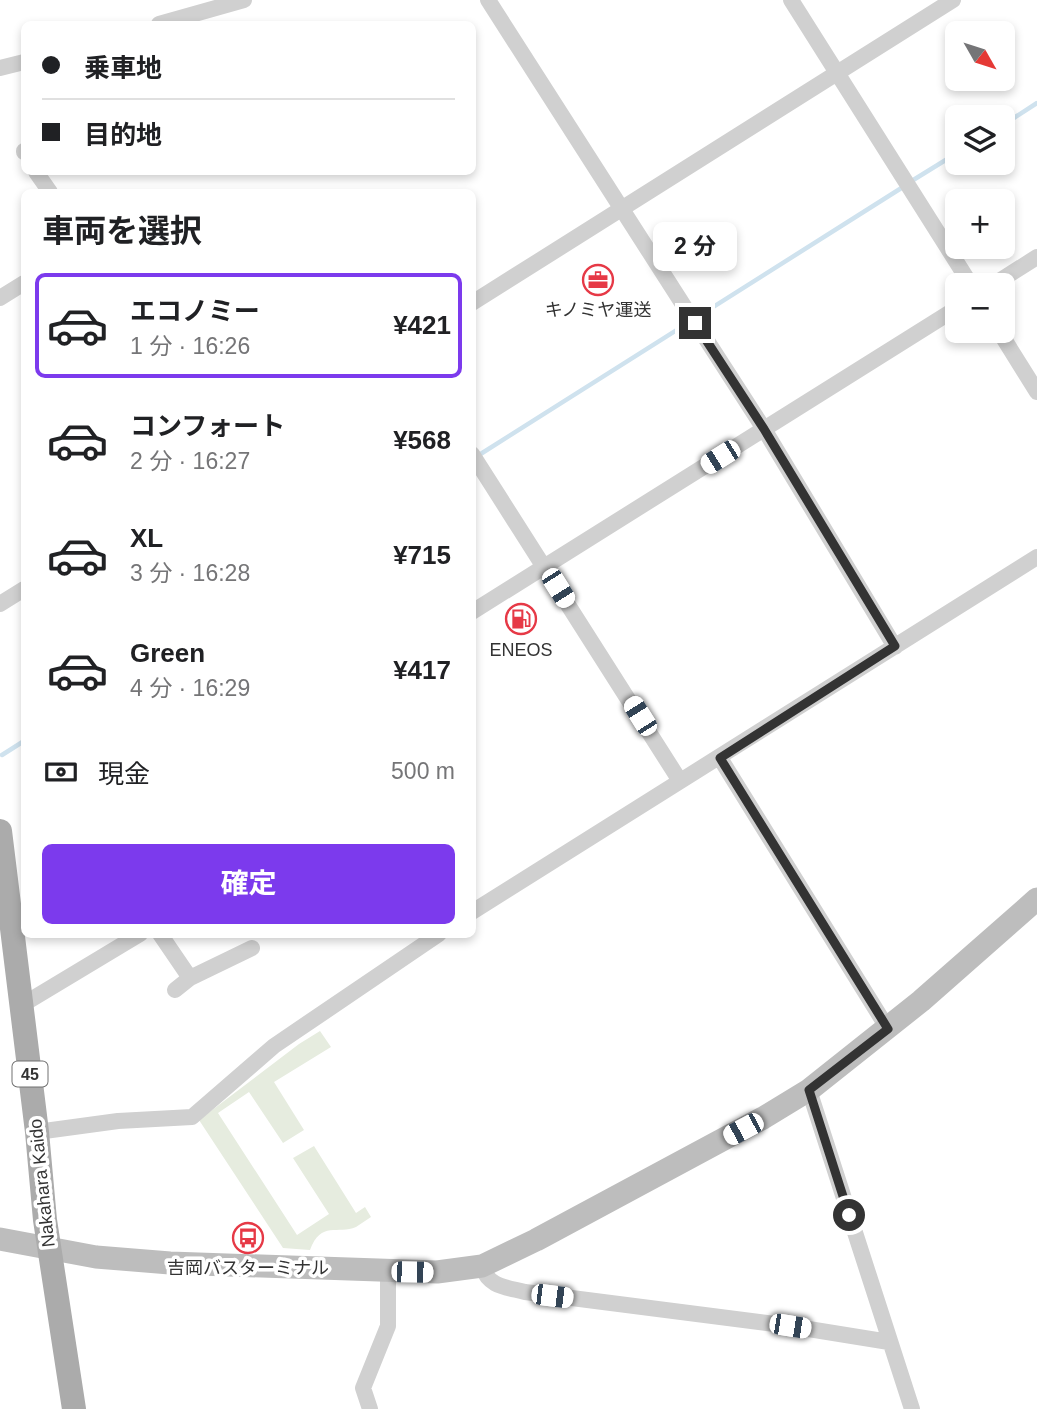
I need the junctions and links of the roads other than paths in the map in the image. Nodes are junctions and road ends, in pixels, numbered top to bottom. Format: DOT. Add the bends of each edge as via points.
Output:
graph roads {
  1 [pos="244,0"];
  2 [pos="488,0"];
  3 [pos="791,0"];
  4 [pos="953,0"];
  5 [pos="170,21"];
  6 [pos="21,63"];
  7 [pos="0,68"];
  8 [pos="837,73"];
  9 [pos="621,210"];
  10 [pos="1037,257"];
  11 [pos="963,273"];
  12 [pos="1012,273"];
  13 [pos="21,284"];
  14 [pos="0,298"];
  15 [pos="476,301"];
  16 [pos="945,316"];
  17 [pos="1006,343"];
  18 [pos="1037,392"];
  19 [pos="764,429"];
  20 [pos="476,460"];
  21 [pos="1037,558"];
  22 [pos="545,567"];
  23 [pos="21,591"];
  24 [pos="0,604"];
  25 [pos="476,610"];
  26 [pos="895,646"];
  27 [pos="720,758"];
  28 [pos="680,781"];
  29 [pos="0,831"];
  30 [pos="12,898"];
  31 [pos="1037,899"];
  32 [pos="476,909"];
  33 [pos="133,938"];
  34 [pos="163,938"];
  35 [pos="433,938"];
  36 [pos="251,948"];
  37 [pos="190,978"];
  38 [pos="175,990"];
  39 [pos="22,1005"];
  40 [pos="888,1029"];
  41 [pos="809,1090"];
  42 [pos="37,1132"];
  43 [pos="0,1239"];
  44 [pos="49,1249"];
  45 [pos="482,1266"];
  46 [pos="388,1271"];
  47 [pos="889,1342"];
  48 [pos="74,1409"];
  49 [pos="370,1409"];
  50 [pos="912,1409"];
  1 -- 5 [label="street"];
  2 -- 9 [label="street"];
  3 -- 8 [label="street"];
  4 -- 8 [label="street"];
  6 -- 7 [label="street"];
  8 -- 9 [label="street"];
  8 -- 11 [label="street"];
  9 -- 15 [label="street"];
  9 -- 19 [label="street"];
  10 -- 12 [label="street"];
  13 -- 14 [label="street"];
  16 -- 19 [label="street"];
  17 -- 18 [label="street"];
  19 -- 22 [label="street"];
  19 -- 26 [label="street"];
  20 -- 22 [label="street"];
  21 -- 26 [label="street"];
  22 -- 25 [label="street"];
  22 -- 28 [label="street"];
  23 -- 24 [label="street"];
  26 -- 27 [label="street"];
  27 -- 28 [label="street"];
  27 -- 40 [label="street"];
  28 -- 32 [label="street"];
  29 -- 30 [label="main road, Nakahara Kaido / 45"];
  30 -- 39 [label="main road, Nakahara Kaido / 45"];
  31 -- 40 [label="street"];
  33 -- 39 [label="street"];
  34 -- 37 [label="street"];
  35 -- 42 [label="street" via="274,1046 192,1117"];
  36 -- 37 [label="street"];
  37 -- 38 [label="street"];
  39 -- 42 [label="main road, Nakahara Kaido / 45"];
  40 -- 41 [label="street"];
  41 -- 45 [label="street"];
  41 -- 47 [label="street"];
  42 -- 44 [label="main road, Nakahara Kaido / 45"];
  43 -- 44 [label="street"];
  44 -- 46 [label="street" via="170,1263"];
  44 -- 48 [label="main road, Nakahara Kaido / 45"];
  45 -- 46 [label="street" via="438,1272"];
  45 -- 47 [label="street" via="493,1284 525,1292"];
  46 -- 49 [label="street" via="388,1326 363,1388"];
  47 -- 50 [label="street"];
}
